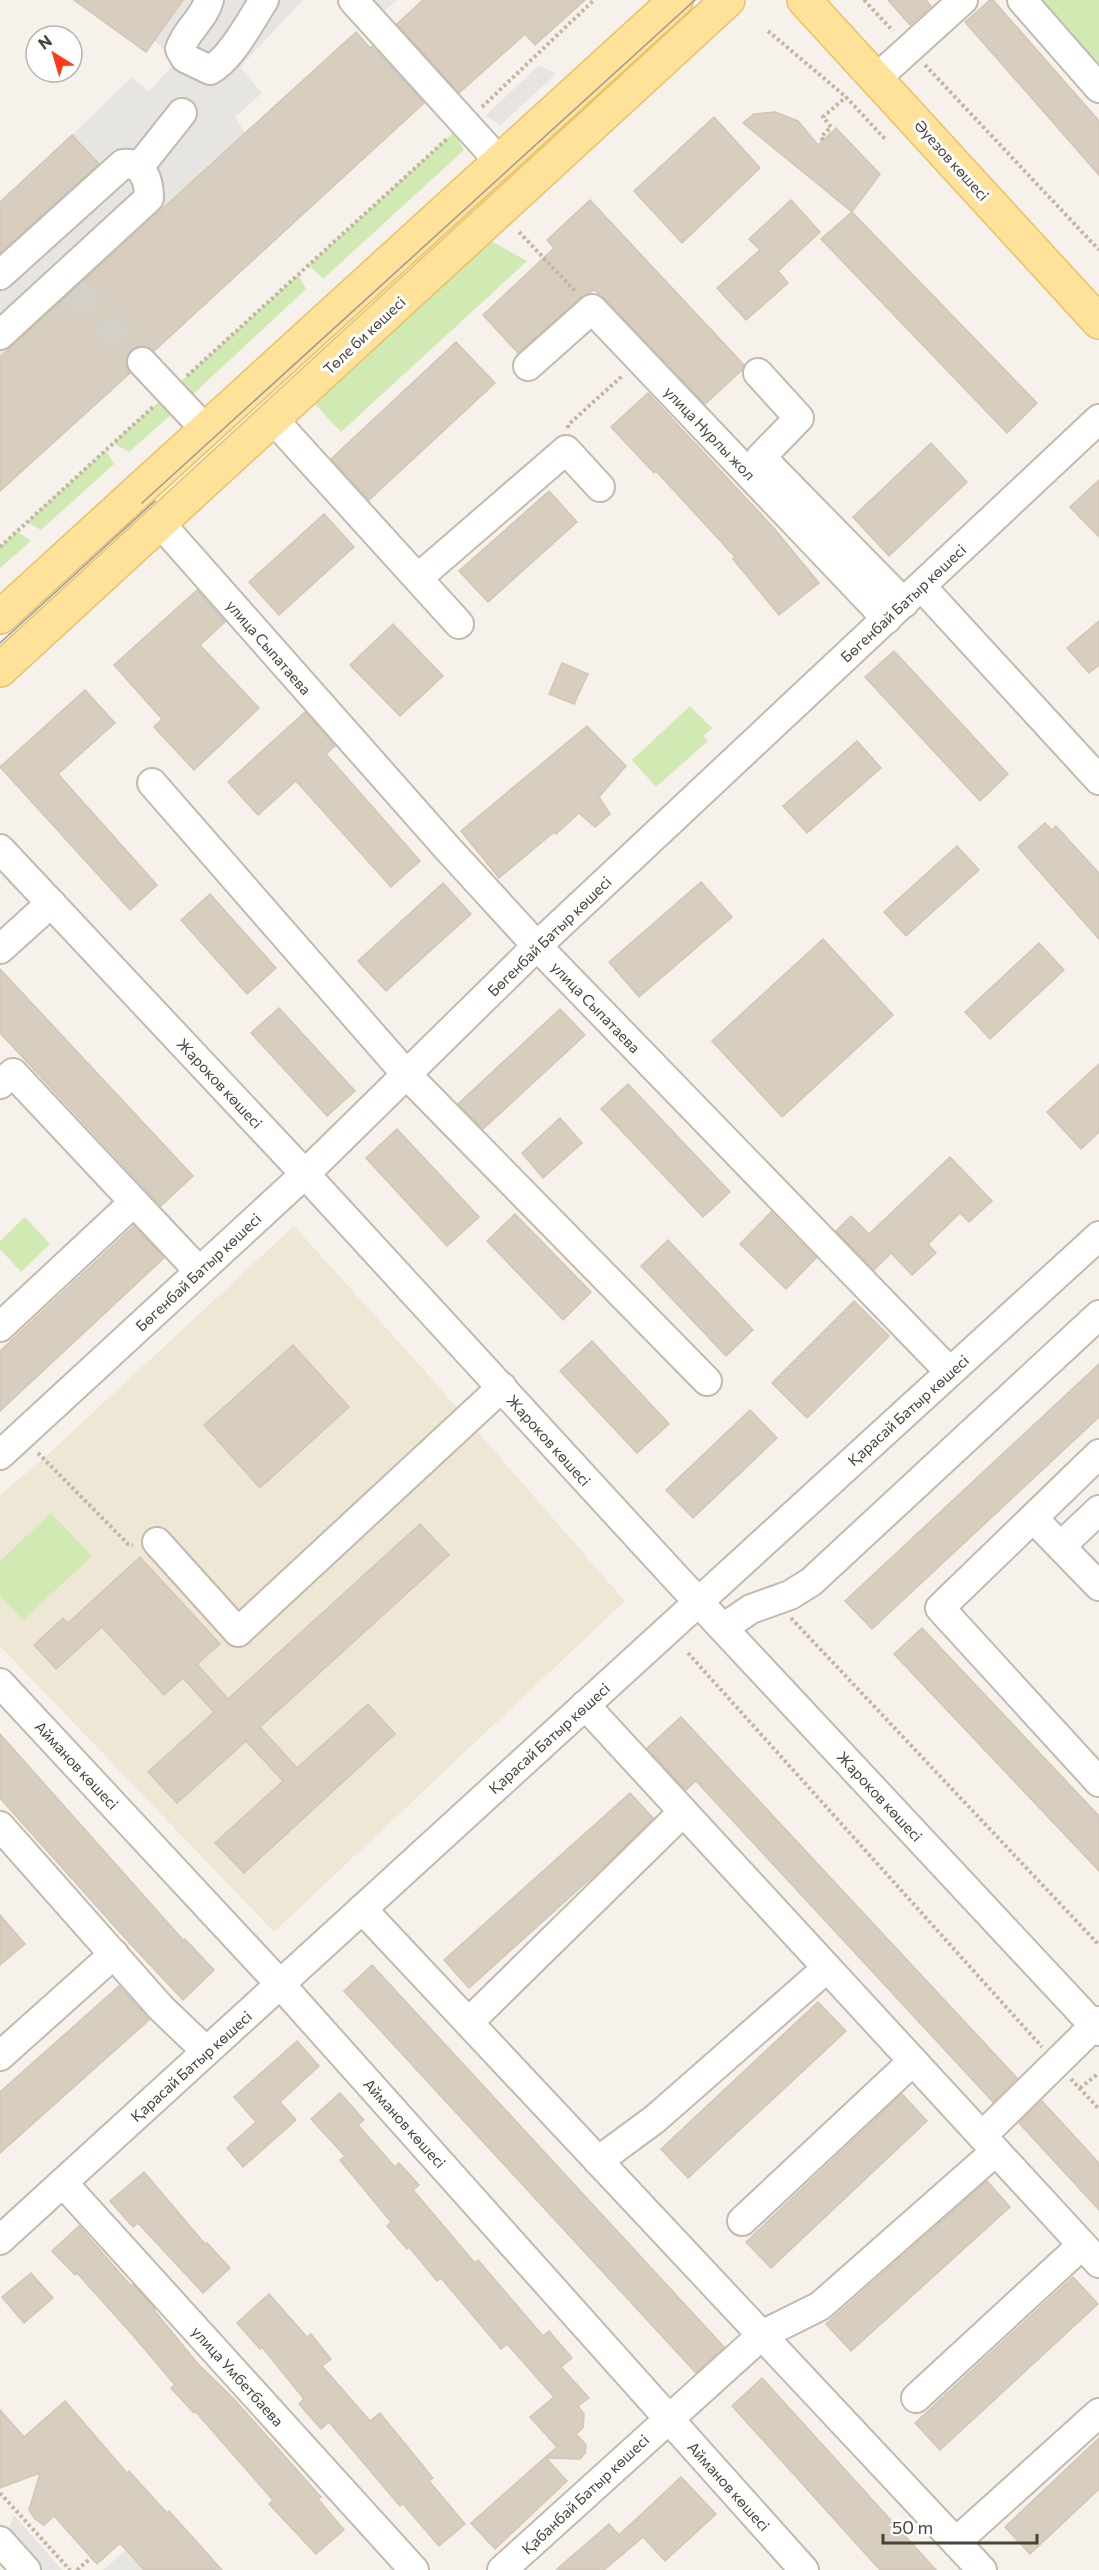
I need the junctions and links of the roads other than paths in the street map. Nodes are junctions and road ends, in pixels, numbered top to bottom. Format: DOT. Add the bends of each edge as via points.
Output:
graph roads {
  1 [pos="209,0"];
  2 [pos="264,0"];
  3 [pos="353,0"];
  4 [pos="676,0"];
  5 [pos="728,0"];
  6 [pos="804,0"];
  7 [pos="963,0"];
  8 [pos="1022,0"];
  9 [pos="877,78"];
  10 [pos="1099,88"];
  11 [pos="182,113"];
  12 [pos="499,161"];
  13 [pos="139,167"];
  14 [pos="0,275"];
  15 [pos="1099,322"];
  16 [pos="0,335"];
  17 [pos="142,362"];
  18 [pos="528,366"];
  19 [pos="758,373"];
  20 [pos="1099,419"];
  21 [pos="273,420"];
  22 [pos="205,429"];
  23 [pos="600,487"];
  24 [pos="160,523"];
  25 [pos="418,578"];
  26 [pos="904,602"];
  27 [pos="0,617"];
  28 [pos="459,624"];
  29 [pos="0,670"];
  30 [pos="1099,780"];
  31 [pos="152,783"];
  32 [pos="0,849"];
  33 [pos="51,903"];
  34 [pos="537,946"];
  35 [pos="0,949"];
  36 [pos="4,1072"];
  37 [pos="406,1074"];
  38 [pos="305,1174"];
  39 [pos="134,1202"];
  40 [pos="1099,1236"];
  41 [pos="199,1271"];
  42 [pos="1099,1315"];
  43 [pos="0,1328"];
  44 [pos="950,1372"];
  45 [pos="707,1381"];
  46 [pos="502,1387"];
  47 [pos="10,1445"];
  48 [pos="1099,1454"];
  49 [pos="1099,1510"];
  50 [pos="1033,1518"];
  51 [pos="157,1542"];
  52 [pos="1061,1546"];
  53 [pos="1099,1586"];
  54 [pos="698,1602"];
  55 [pos="723,1628"];
  56 [pos="0,1683"];
  57 [pos="585,1706"];
  58 [pos="1099,1782"];
  59 [pos="683,1812"];
  60 [pos="0,1826"];
  61 [pos="362,1909"];
  62 [pos="114,1954"];
  63 [pos="827,1968"];
  64 [pos="280,1984"];
  65 [pos="469,2022"];
  66 [pos="1098,2026"];
  67 [pos="206,2052"];
  68 [pos="0,2056"];
  69 [pos="913,2061"];
  70 [pos="989,2144"];
  71 [pos="598,2160"];
  72 [pos="63,2183"];
  73 [pos="742,2221"];
  74 [pos="0,2240"];
  75 [pos="1091,2254"];
  76 [pos="762,2335"];
  77 [pos="916,2398"];
  78 [pos="1099,2413"];
  79 [pos="668,2418"];
  80 [pos="0,2541"];
  81 [pos="956,2542"];
  82 [pos="26,2570"];
  83 [pos="414,2570"];
  84 [pos="502,2570"];
  85 [pos="804,2570"];
  86 [pos="982,2570"];
  1 -- 2 [label="street" via="206,11 180,49 185,58 210,70 236,43"];
  3 -- 12 [label="street"];
  4 -- 12 [label="main road"];
  5 -- 21 [label="main road, Төле би көшесі"];
  6 -- 9 [label="main road, Әуезов көшесі"];
  7 -- 9 [label="street"];
  8 -- 10 [label="street"];
  9 -- 15 [label="main road, Әуезов көшесі"];
  11 -- 13 [label="street"];
  12 -- 22 [label="main road"];
  13 -- 14 [label="street" via="123,164"];
  13 -- 16 [label="street" via="147,180 148,198 68,284"];
  17 -- 22 [label="street"];
  18 -- 26 [label="street, улица Нурлы жол" via="592,309 640,360"];
  19 -- 26 [label="street" via="799,418 761,457"];
  20 -- 26 [label="street, Бөгенбай Батыр көшесі"];
  21 -- 24 [label="main road, Төле би көшесі"];
  21 -- 25 [label="street"];
  22 -- 27 [label="main road"];
  23 -- 25 [label="street" via="566,450"];
  24 -- 29 [label="main road, Төле би көшесі"];
  24 -- 34 [label="street, улица Сыпатаева"];
  25 -- 28 [label="street"];
  26 -- 30 [label="street, улица Нурлы жол"];
  26 -- 34 [label="street, Бөгенбай Батыр көшесі"];
  31 -- 37 [label="street"];
  32 -- 33 [label="street, Жароков көшесі"];
  33 -- 35 [label="street"];
  33 -- 38 [label="street, Жароков көшесі"];
  34 -- 37 [label="street, Бөгенбай Батыр көшесі"];
  34 -- 44 [label="street, улица Сыпатаева"];
  36 -- 39 [label="street"];
  37 -- 38 [label="street, Бөгенбай Батыр көшесі"];
  37 -- 45 [label="street"];
  38 -- 41 [label="street, Бөгенбай Батыр көшесі"];
  38 -- 46 [label="street, Жароков көшесі"];
  39 -- 41 [label="street"];
  39 -- 43 [label="street"];
  40 -- 44 [label="street, Қарасай Батыр көшесі"];
  41 -- 47 [label="street, Бөгенбай Батыр көшесі"];
  42 -- 55 [label="street" via="811,1582 790,1595 752,1609"];
  44 -- 54 [label="street, Қарасай Батыр көшесі"];
  46 -- 51 [label="street" via="238,1632"];
  46 -- 54 [label="street, Жароков көшесі"];
  48 -- 50 [label="street"];
  49 -- 52 [label="street"];
  50 -- 52 [label="street"];
  50 -- 58 [label="street" via="940,1608"];
  52 -- 53 [label="street"];
  54 -- 55 [label="street, Жароков көшесі"];
  54 -- 57 [label="street, Қарасай Батыр көшесі"];
  55 -- 66 [label="street, Жароков көшесі"];
  56 -- 64 [label="street, Айманов көшесі"];
  57 -- 59 [label="street"];
  57 -- 61 [label="street, Қарасай Батыр көшесі"];
  59 -- 63 [label="street"];
  59 -- 65 [label="street"];
  60 -- 62 [label="street"];
  61 -- 64 [label="street, Қарасай Батыр көшесі"];
  61 -- 65 [label="street"];
  62 -- 67 [label="street"];
  62 -- 68 [label="street"];
  63 -- 69 [label="street"];
  63 -- 71 [label="street" via="655,2119"];
  64 -- 67 [label="street, Қарасай Батыр көшесі"];
  64 -- 79 [label="street, Айманов көшесі"];
  65 -- 71 [label="street"];
  66 -- 70 [label="street, Қабанбай Батыр көшесі" via="1056,2063"];
  67 -- 72 [label="street, Қарасай Батыр көшесі"];
  69 -- 70 [label="street"];
  69 -- 73 [label="street"];
  70 -- 75 [label="street"];
  70 -- 76 [label="street, Қабанбай Батыр көшесі" via="820,2306"];
  71 -- 76 [label="street"];
  72 -- 74 [label="street, Қарасай Батыр көшесі"];
  72 -- 83 [label="street, улица Умбетбаева"];
  75 -- 77 [label="street"];
  76 -- 79 [label="street, Қабанбай Батыр көшесі"];
  76 -- 81 [label="street"];
  78 -- 81 [label="street"];
  79 -- 84 [label="street, Қабанбай Батыр көшесі"];
  79 -- 85 [label="street, Айманов көшесі"];
  80 -- 82 [label="street"];
  81 -- 86 [label="street"];
}
